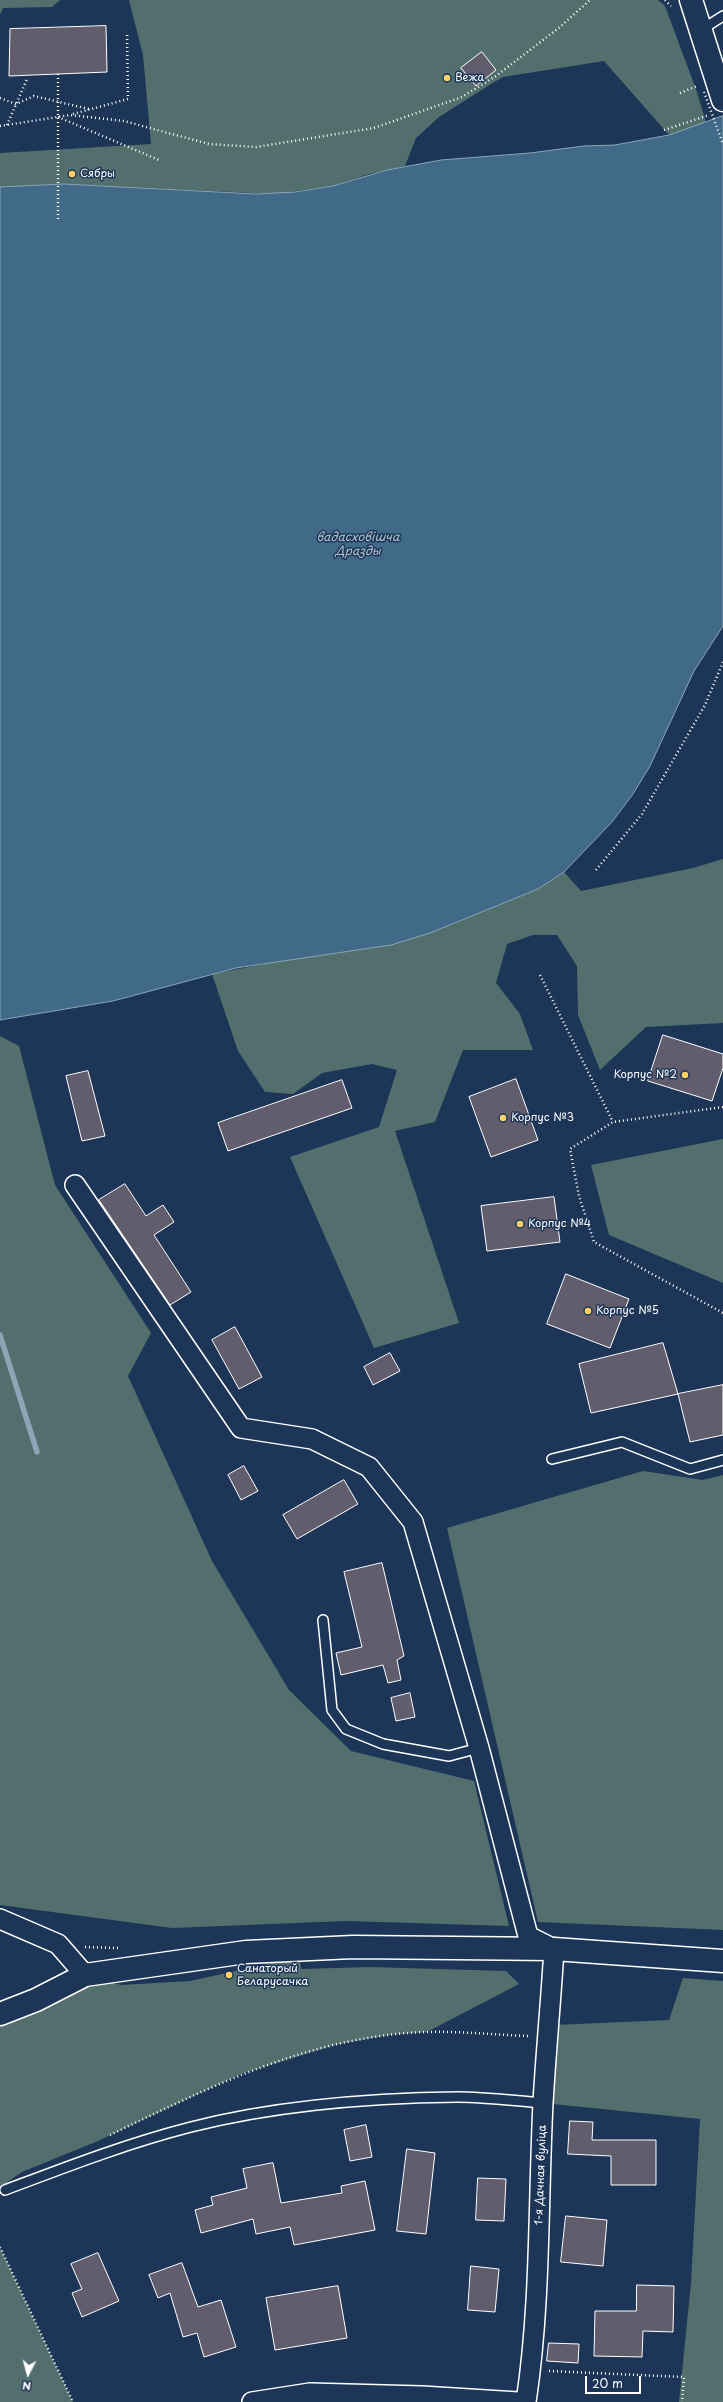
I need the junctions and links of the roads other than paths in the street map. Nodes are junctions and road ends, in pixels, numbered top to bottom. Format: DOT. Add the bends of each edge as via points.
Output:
graph roads {
  1 [pos="691,0"];
  2 [pos="723,16"];
  3 [pos="701,30"];
  4 [pos="713,98"];
  5 [pos="75,1185"];
  6 [pos="552,1459"];
  7 [pos="723,1460"];
  8 [pos="322,1620"];
  9 [pos="479,1748"];
  10 [pos="0,1919"];
  11 [pos="554,1949"];
  12 [pos="723,1961"];
  13 [pos="85,1975"];
  14 [pos="0,2014"];
  15 [pos="543,2103"];
  16 [pos="5,2190"];
  17 [pos="252,2402"];
  18 [pos="518,2402"];
  19 [pos="526,2402"];
  1 -- 3 [label="street"];
  2 -- 3 [label="lane"];
  3 -- 4 [label="street"];
  5 -- 9 [label="street" via="241,1428 312,1439 368,1467 413,1522"];
  6 -- 7 [label="lane" via="622,1442 690,1469"];
  8 -- 9 [label="lane" via="332,1710 346,1729 383,1744 449,1756"];
  9 -- 11 [label="street" via="528,1936"];
  10 -- 13 [label="street" via="58,1944"];
  11 -- 12 [label="street"];
  11 -- 13 [label="street" via="353,1947 246,1952"];
  11 -- 15 [label="street, 1-я Дачная вуліца"];
  13 -- 14 [label="street" via="36,2000"];
  15 -- 16 [label="lane" via="459,2097 276,2109 191,2127 95,2156"];
  15 -- 19 [label="street, 1-я Дачная вуліца" via="531,2370"];
  17 -- 18 [label="street" via="310,2393"];
}
